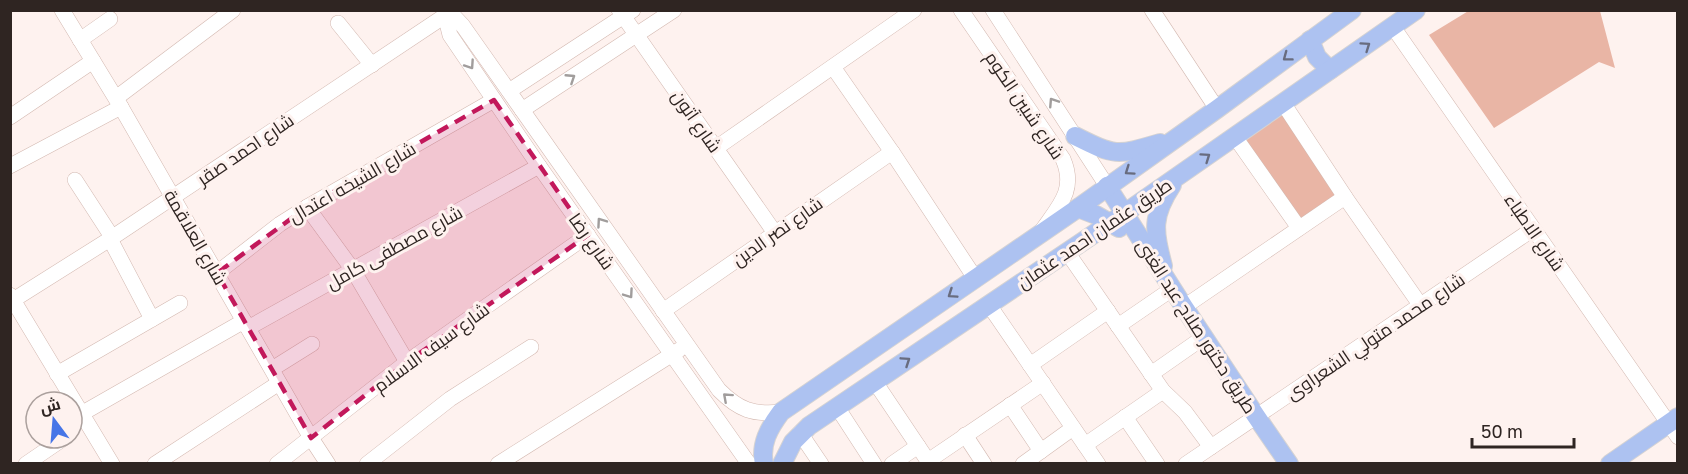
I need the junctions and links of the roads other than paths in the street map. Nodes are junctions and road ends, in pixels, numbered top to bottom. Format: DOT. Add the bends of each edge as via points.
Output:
graph roads {
  1 [pos="62,10"];
  2 [pos="233,10"];
  3 [pos="674,10"];
  4 [pos="914,10"];
  5 [pos="961,10"];
  6 [pos="993,10"];
  7 [pos="1152,10"];
  8 [pos="1352,10"];
  9 [pos="1416,10"];
  10 [pos="449,12"];
  11 [pos="625,13"];
  12 [pos="110,19"];
  13 [pos="338,23"];
  14 [pos="1393,27"];
  15 [pos="636,35"];
  16 [pos="80,40"];
  17 [pos="1310,40"];
  18 [pos="93,61"];
  19 [pos="372,64"];
  20 [pos="833,67"];
  21 [pos="1330,70"];
  22 [pos="509,92"];
  23 [pos="494,100"];
  24 [pos="118,102"];
  25 [pos="1283,103"];
  26 [pos="1217,109"];
  27 [pos="522,110"];
  28 [pos="10,117"];
  29 [pos="1075,136"];
  30 [pos="1235,137"];
  31 [pos="1176,138"];
  32 [pos="716,148"];
  33 [pos="892,152"];
  34 [pos="10,166"];
  35 [pos="539,166"];
  36 [pos="1176,178"];
  37 [pos="75,180"];
  38 [pos="1107,186"];
  39 [pos="173,197"];
  40 [pos="1345,197"];
  41 [pos="307,207"];
  42 [pos="1078,208"];
  43 [pos="1118,218"];
  44 [pos="1299,228"];
  45 [pos="1533,228"];
  46 [pos="775,233"];
  47 [pos="1040,234"];
  48 [pos="588,235"];
  49 [pos="111,238"];
  50 [pos="1067,252"];
  51 [pos="353,270"];
  52 [pos="217,273"];
  53 [pos="975,278"];
  54 [pos="1169,284"];
  55 [pos="12,299"];
  56 [pos="180,303"];
  57 [pos="989,305"];
  58 [pos="1421,306"];
  59 [pos="1184,307"];
  60 [pos="663,311"];
  61 [pos="1108,311"];
  62 [pos="152,319"];
  63 [pos="246,324"];
  64 [pos="1118,326"];
  65 [pos="1204,337"];
  66 [pos="312,344"];
  67 [pos="687,345"];
  68 [pos="531,347"];
  69 [pos="672,354"];
  70 [pos="407,362"];
  71 [pos="1030,365"];
  72 [pos="57,374"];
  73 [pos="1151,374"];
  74 [pos="276,376"];
  75 [pos="875,382"];
  76 [pos="1043,383"];
  77 [pos="67,390"];
  78 [pos="1163,391"];
  79 [pos="1010,405"];
  80 [pos="837,407"];
  81 [pos="1256,416"];
  82 [pos="1125,417"];
  83 [pos="84,419"];
  84 [pos="775,420"];
  85 [pos="1674,426"];
  86 [pos="1074,428"];
  87 [pos="966,435"];
  88 [pos="311,438"];
  89 [pos="796,438"];
  90 [pos="1085,445"];
  91 [pos="918,446"];
  92 [pos="1210,447"];
  93 [pos="46,450"];
  94 [pos="1041,451"];
  95 [pos="929,462"];
  96 [pos="749,463"];
  97 [pos="26,464"];
  98 [pos="112,464"];
  99 [pos="155,464"];
  100 [pos="277,464"];
  101 [pos="328,464"];
  102 [pos="367,464"];
  103 [pos="498,464"];
  104 [pos="764,464"];
  105 [pos="782,464"];
  106 [pos="820,464"];
  107 [pos="874,464"];
  108 [pos="892,464"];
  109 [pos="984,464"];
  110 [pos="1023,464"];
  111 [pos="1098,464"];
  112 [pos="1157,464"];
  113 [pos="1186,464"];
  114 [pos="1289,464"];
  115 [pos="1610,464"];
  1 -- 16 [label="street, شارع العلاقمة"];
  2 -- 24 [label="street"];
  3 -- 15 [label="street"];
  4 -- 20 [label="street"];
  5 -- 47 [label="street, شارع شبين الكوم" via="1068,170 1066,193"];
  29 -- 6 [label="street, شارع شبين الكوم, one-way"];
  7 -- 26 [label="street"];
  8 -- 17 [label="main road, طريق عثمان احمد عثمان"];
  9 -- 14 [label="main road, طريق عثمان احمد عثمان"];
  10 -- 19 [label="street, شارع احمد صقر"];
  10 -- 22 [label="street, شارع رضا"];
  10 -- 23 [label="street, شارع رضا, one-way" via="450,35"];
  11 -- 15 [label="street, شارع آتون"];
  11 -- 22 [label="street"];
  12 -- 16 [label="street"];
  13 -- 19 [label="street"];
  21 -- 14 [label="main road, طريق عثمان احمد عثمان, one-way"];
  14 -- 45 [label="street, شارع الاطباء"];
  27 -- 15 [label="street, one-way"];
  15 -- 32 [label="street, شارع آتون"];
  16 -- 18 [label="street, شارع العلاقمة"];
  17 -- 21 [label="main road" via="1317,57"];
  17 -- 26 [label="main road, طريق عثمان احمد عثمان, one-way"];
  18 -- 24 [label="street, شارع العلاقمة"];
  18 -- 28 [label="street"];
  19 -- 39 [label="street, شارع احمد صقر"];
  20 -- 32 [label="street"];
  20 -- 33 [label="street"];
  21 -- 25 [label="main road, طريق عثمان احمد عثمان"];
  22 -- 27 [label="street, شارع رضا"];
  23 -- 35 [label="street, شارع رضا"];
  23 -- 41 [label="street, شارع الشيخه اعتدال"];
  24 -- 34 [label="street"];
  24 -- 39 [label="street, شارع العلاقمة"];
  25 -- 30 [label="main road, طريق عثمان احمد عثمان"];
  25 -- 40 [label="street"];
  26 -- 31 [label="main road, طريق عثمان احمد عثمان"];
  60 -- 27 [label="street, شارع رضا, one-way"];
  29 -- 31 [label="main road" via="1118,153"];
  29 -- 38 [label="street, شارع شبين الكوم"];
  36 -- 30 [label="main road, طريق عثمان احمد عثمان, one-way"];
  30 -- 44 [label="street"];
  31 -- 38 [label="main road, طريق عثمان احمد عثمان, one-way"];
  32 -- 46 [label="street, شارع آتون"];
  33 -- 46 [label="street, شارع نصر الدين"];
  33 -- 53 [label="street"];
  35 -- 48 [label="street, شارع رضا"];
  35 -- 51 [label="street, شارع مصطفى كامل"];
  36 -- 43 [label="main road, طريق عثمان احمد عثمان"];
  36 -- 54 [label="main road" via="1161,201 1156,231"];
  37 -- 49 [label="street"];
  38 -- 42 [label="main road, طريق عثمان احمد عثمان"];
  38 -- 43 [label="main road"];
  39 -- 49 [label="street, شارع احمد صقر"];
  39 -- 52 [label="street, شارع العلاقمة"];
  40 -- 44 [label="street"];
  40 -- 58 [label="street"];
  41 -- 51 [label="street"];
  41 -- 52 [label="street, شارع الشيخه اعتدال"];
  42 -- 43 [label="main road"];
  42 -- 47 [label="main road, طريق عثمان احمد عثمان"];
  43 -- 50 [label="main road, طريق عثمان احمد عثمان"];
  43 -- 54 [label="main road, طريق دكتور صلاح عبد الغنى" via="1145,247"];
  44 -- 59 [label="street"];
  45 -- 58 [label="street, شارع محمد متولي الشعراوى"];
  45 -- 85 [label="street, شارع الاطباء"];
  46 -- 60 [label="street, شارع نصر الدين"];
  47 -- 53 [label="main road, طريق عثمان احمد عثمان"];
  48 -- 69 [label="street, شارع رضا, one-way"];
  48 -- 70 [label="street, شارع سيف الاسلام"];
  49 -- 55 [label="street, شارع احمد صقر"];
  49 -- 62 [label="street"];
  50 -- 57 [label="main road, طريق عثمان احمد عثمان"];
  50 -- 61 [label="street"];
  51 -- 63 [label="street, شارع مصطفى كامل"];
  51 -- 70 [label="street"];
  52 -- 63 [label="street, شارع العلاقمة"];
  53 -- 84 [label="main road, طريق عثمان احمد عثمان, one-way"];
  54 -- 59 [label="main road, طريق دكتور صلاح عبد الغنى"];
  54 -- 64 [label="street"];
  55 -- 72 [label="street"];
  56 -- 62 [label="street"];
  57 -- 71 [label="street"];
  75 -- 57 [label="main road, طريق عثمان احمد عثمان, one-way"];
  58 -- 81 [label="street, شارع محمد متولي الشعراوى"];
  59 -- 65 [label="main road, طريق دكتور صلاح عبد الغنى"];
  60 -- 67 [label="street, شارع رضا"];
  61 -- 64 [label="street"];
  61 -- 71 [label="street"];
  62 -- 72 [label="street"];
  63 -- 74 [label="street, شارع العلاقمة"];
  63 -- 83 [label="street, شارع مصطفى كامل"];
  64 -- 73 [label="street"];
  65 -- 73 [label="street"];
  65 -- 81 [label="main road, طريق دكتور صلاح عبد الغنى"];
  66 -- 74 [label="street"];
  67 -- 69 [label="street"];
  84 -- 67 [label="street, شارع رضا, one-way" via="732,403"];
  68 -- 102 [label="street" via="443,404"];
  69 -- 96 [label="street, شارع رضا"];
  69 -- 103 [label="street"];
  70 -- 88 [label="street, شارع سيف الاسلام"];
  71 -- 76 [label="street"];
  72 -- 77 [label="street"];
  73 -- 78 [label="street"];
  74 -- 88 [label="street, شارع العلاقمة"];
  74 -- 99 [label="street"];
  75 -- 80 [label="main road, طريق عثمان احمد عثمان"];
  75 -- 91 [label="street"];
  76 -- 79 [label="street"];
  76 -- 86 [label="street"];
  78 -- 82 [label="street"];
  78 -- 92 [label="street" via="1182,408"];
  79 -- 87 [label="street"];
  79 -- 94 [label="street"];
  80 -- 89 [label="main road, طريق عثمان احمد عثمان"];
  80 -- 107 [label="street"];
  81 -- 92 [label="street, شارع محمد متولي الشعراوى"];
  81 -- 114 [label="main road, طريق دكتور صلاح عبد الغنى"];
  82 -- 90 [label="street"];
  82 -- 112 [label="street"];
  83 -- 98 [label="street"];
  84 -- 89 [label="main road" via="778,439 785,442"];
  84 -- 104 [label="main road" via="764,443"];
  85 -- 115 [label="main road"];
  86 -- 90 [label="street"];
  86 -- 94 [label="street"];
  87 -- 95 [label="street"];
  87 -- 109 [label="street"];
  88 -- 100 [label="street, شارع سيف الاسلام"];
  88 -- 101 [label="street, شارع العلاقمة"];
  89 -- 105 [label="main road, طريق عثمان احمد عثمان"];
  89 -- 106 [label="street"];
  90 -- 111 [label="street"];
  91 -- 95 [label="street"];
  91 -- 108 [label="street"];
  92 -- 113 [label="street, شارع محمد متولي الشعراوى"];
  93 -- 97 [label="street"];
  94 -- 110 [label="street"];
}
